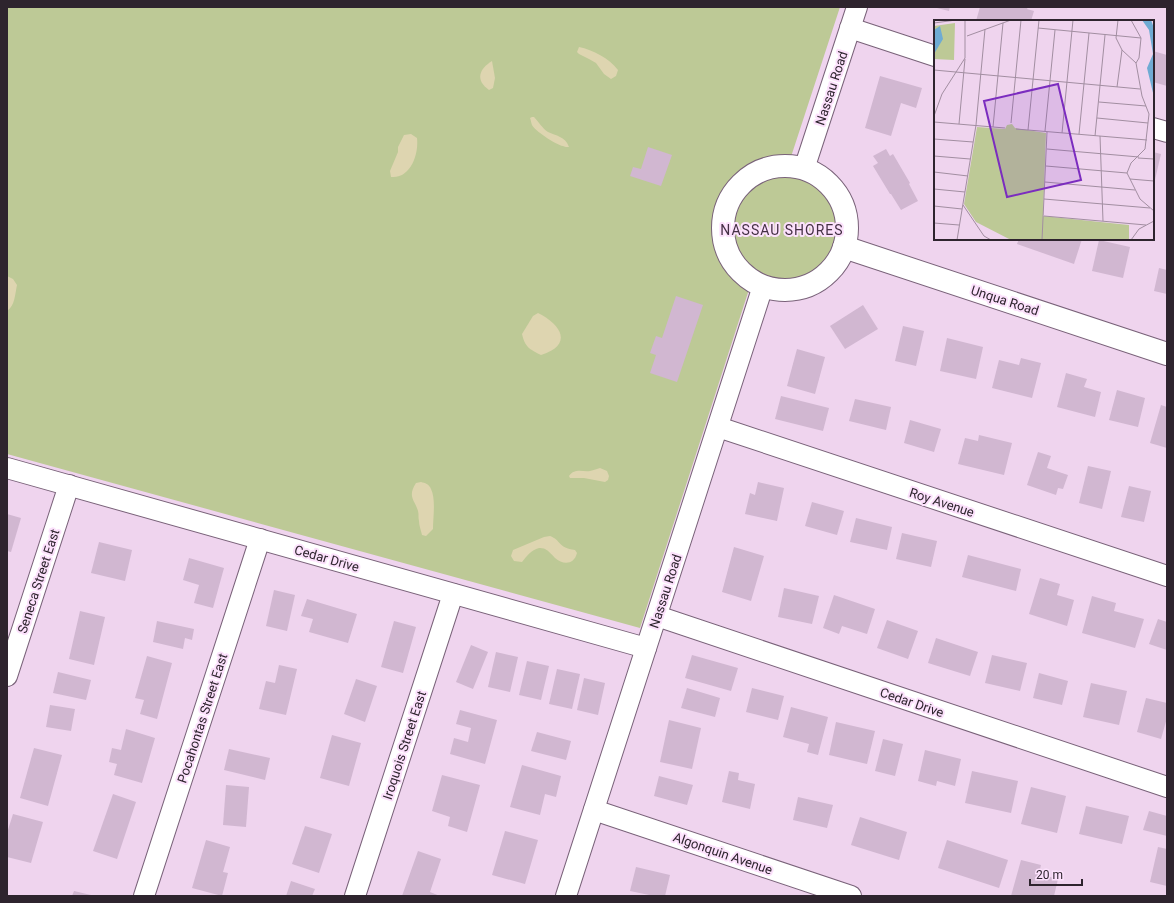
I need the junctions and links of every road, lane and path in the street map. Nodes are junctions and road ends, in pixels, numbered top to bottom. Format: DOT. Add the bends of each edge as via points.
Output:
graph roads {
  1 [pos="857,7"];
  2 [pos="850,28"];
  3 [pos="934,56"];
  4 [pos="1154,128"];
  5 [pos="1167,132"];
  6 [pos="804,169"];
  7 [pos="844,247"];
  8 [pos="764,286"];
  9 [pos="1167,354"];
  10 [pos="718,427"];
  11 [pos="7,468"];
  12 [pos="69,485"];
  13 [pos="260,539"];
  14 [pos="1167,576"];
  15 [pos="453,594"];
  16 [pos="657,616"];
  17 [pos="646,648"];
  18 [pos="7,676"];
  19 [pos="1167,787"];
  20 [pos="594,810"];
  21 [pos="144,896"];
  22 [pos="354,896"];
  23 [pos="566,896"];
  24 [pos="851,896"];
  1 -- 2 [label="street, Nassau Road"];
  2 -- 3 [label="street"];
  2 -- 6 [label="street, Nassau Road"];
  4 -- 5 [label="street"];
  6 -- 7 [label="street" via="825,181 840,200 846,223"];
  6 -- 8 [label="street" via="782,166 760,172 741,185 727,210 724,238 732,260 746,276"];
  7 -- 8 [label="street" via="834,266 812,284 785,290"];
  7 -- 9 [label="street, Unqua Road"];
  8 -- 10 [label="street, Nassau Road"];
  10 -- 14 [label="street, Roy Avenue"];
  10 -- 16 [label="street, Nassau Road"];
  11 -- 12 [label="street, Cedar Drive"];
  12 -- 13 [label="street, Cedar Drive"];
  12 -- 18 [label="street, Seneca Street East"];
  13 -- 15 [label="street, Cedar Drive"];
  13 -- 21 [label="street, Pocahontas Street East"];
  15 -- 17 [label="street, Cedar Drive"];
  15 -- 22 [label="street, Iroquois Street East"];
  16 -- 17 [label="street, Nassau Road"];
  16 -- 19 [label="street, Cedar Drive"];
  17 -- 20 [label="street, Nassau Road"];
  20 -- 23 [label="street, Nassau Road"];
  20 -- 24 [label="street, Algonquin Avenue"];
}
